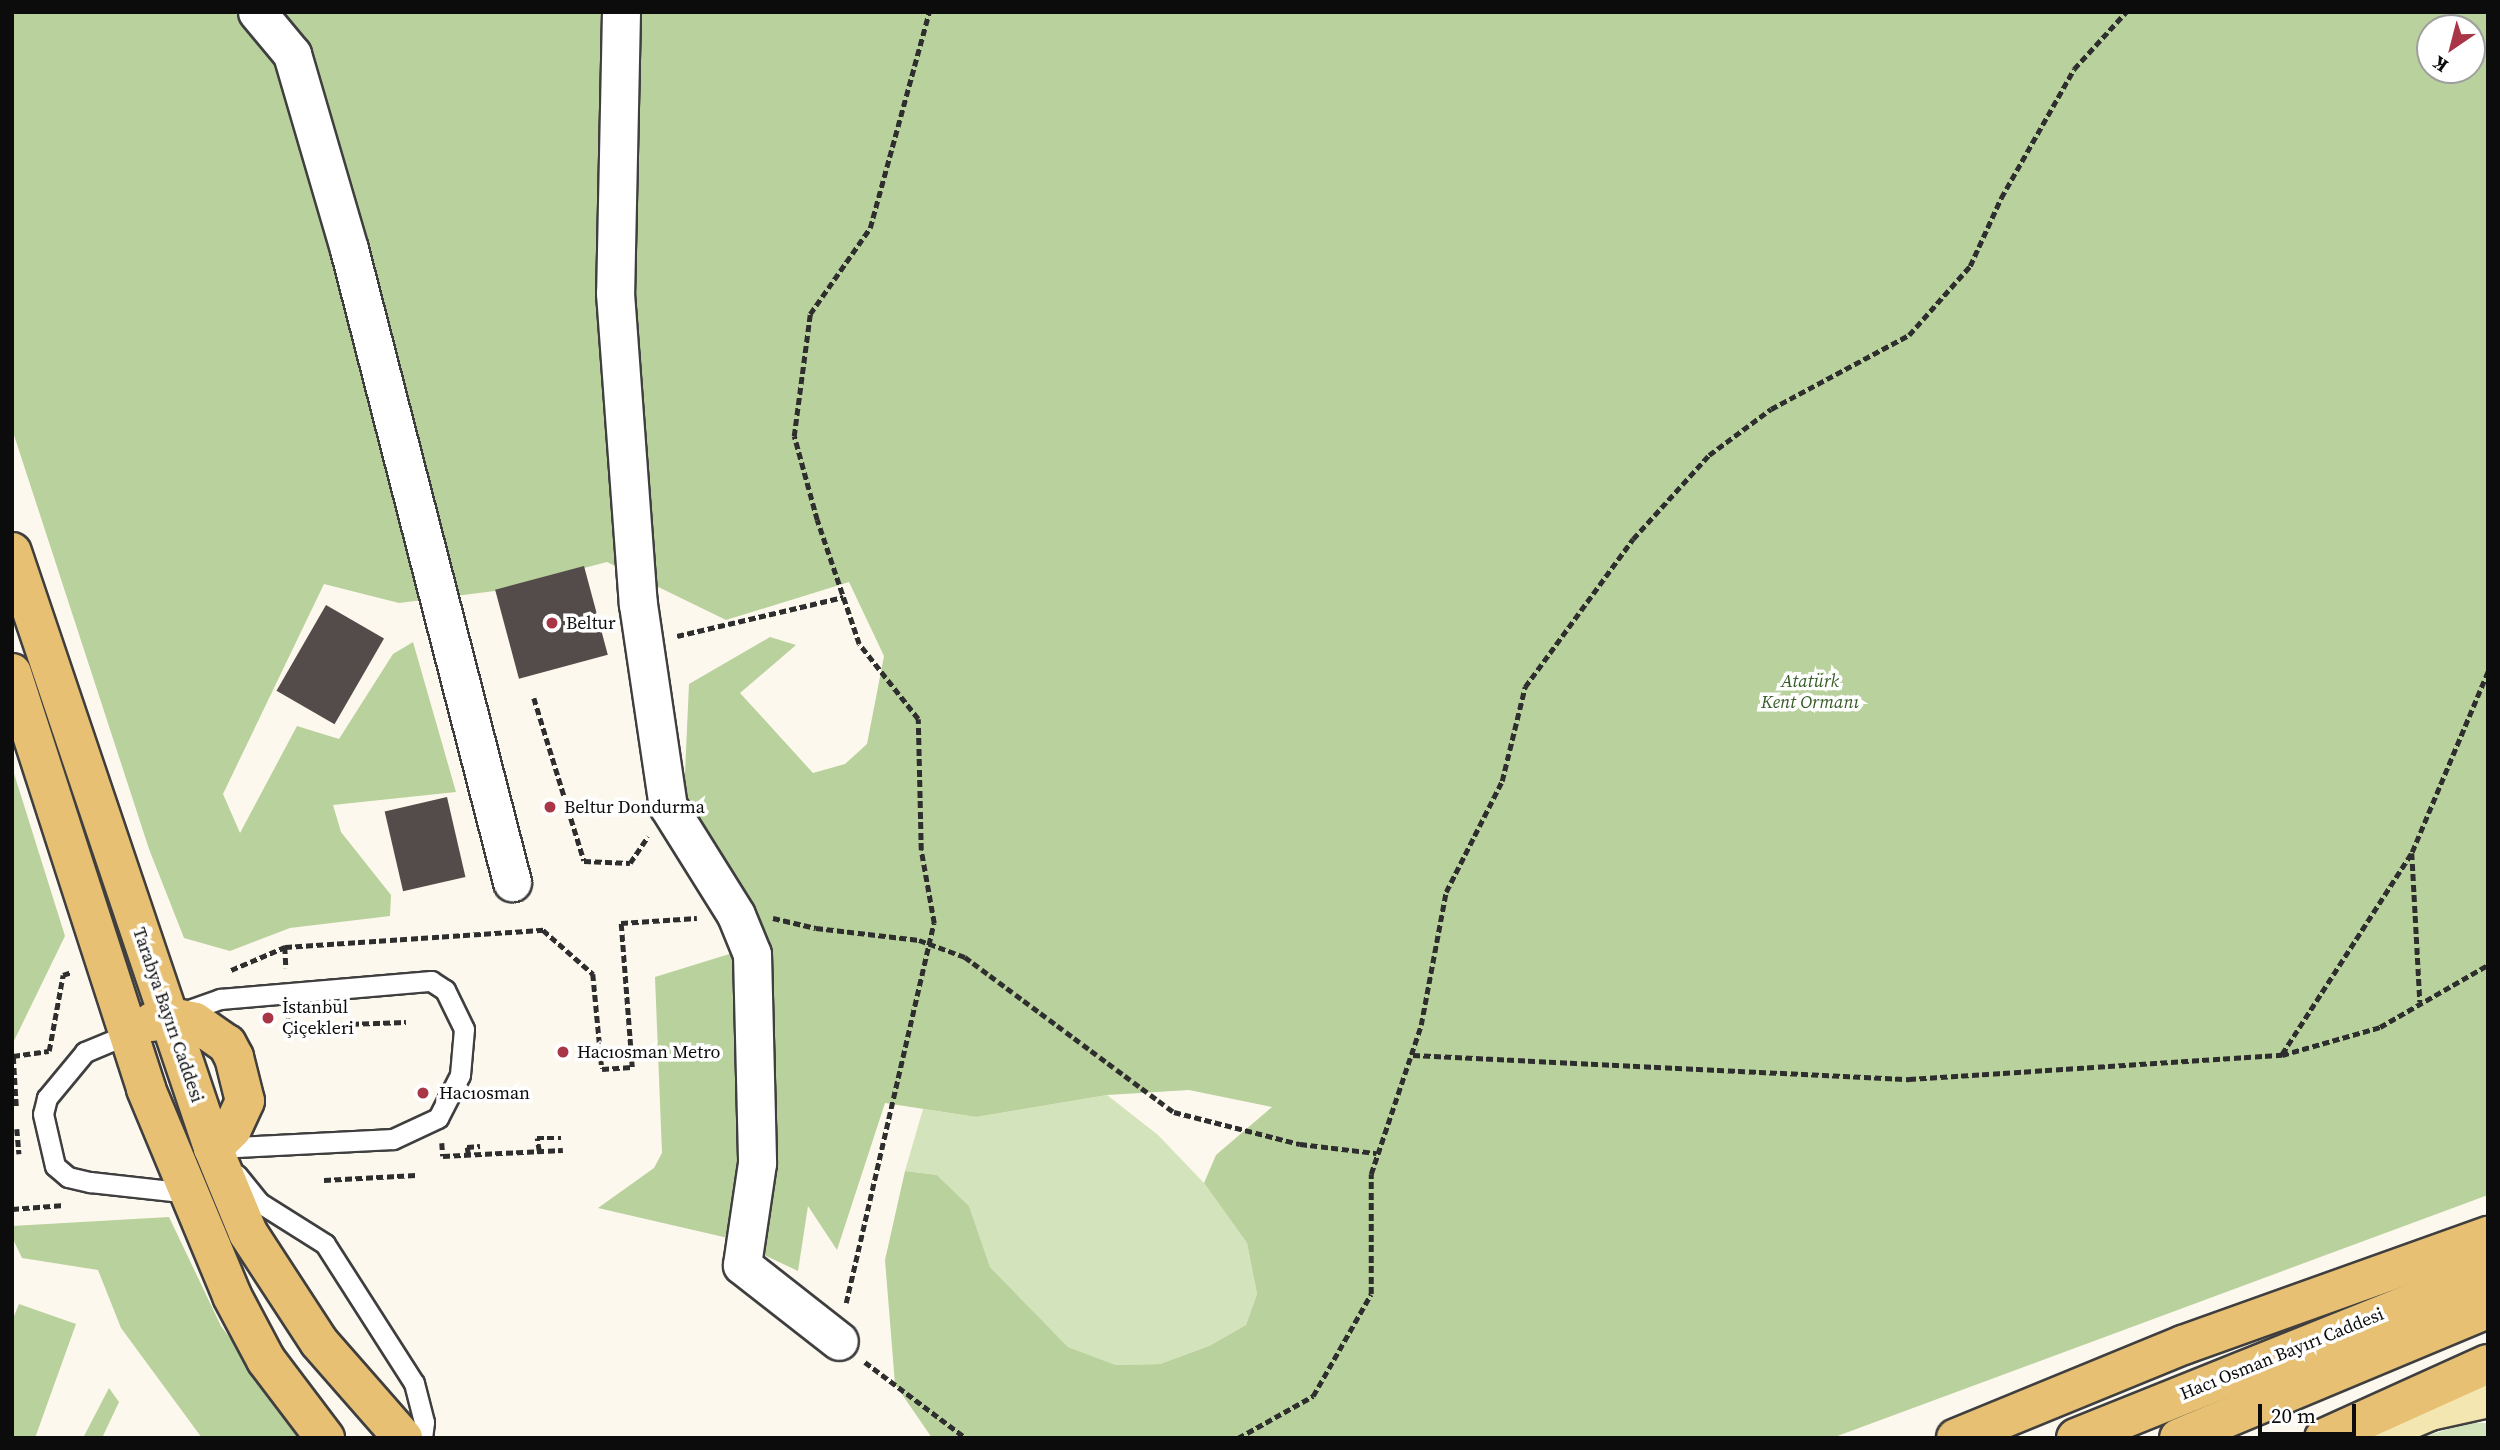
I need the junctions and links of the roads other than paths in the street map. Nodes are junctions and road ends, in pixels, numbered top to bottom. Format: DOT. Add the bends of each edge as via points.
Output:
graph roads {
  1 [pos="257,12"];
  2 [pos="621,12"];
  3 [pos="12,552"];
  4 [pos="12,673"];
  5 [pos="512,882"];
  6 [pos="170,1017"];
  7 [pos="128,1034"];
  8 [pos="214,1148"];
  9 [pos="190,1194"];
  10 [pos="2488,1236"];
  11 [pos="2488,1272"];
  12 [pos="2488,1309"];
  13 [pos="839,1341"];
  14 [pos="2488,1364"];
  15 [pos="2488,1398"];
  16 [pos="295,1402"];
  17 [pos="313,1438"];
  18 [pos="325,1438"];
  19 [pos="403,1438"];
  20 [pos="422,1438"];
  21 [pos="1956,1438"];
  22 [pos="2076,1438"];
  23 [pos="2179,1438"];
  24 [pos="2324,1438"];
  25 [pos="2365,1438"];
  1 -- 5 [label="street" via="292,54 345,236"];
  2 -- 13 [label="street" via="615,293 644,644 668,806 736,915 752,954 757,1163 742,1265"];
  3 -- 6 [label="main road, Tarabya Bayırı Caddesi"];
  4 -- 7 [label="main road"];
  6 -- 7 [label="main road"];
  6 -- 8 [label="main road, Tarabya Bayırı Caddesi"];
  6 -- 8 [label="lane" via="220,999 431,981 445,990 464,1029 460,1075 438,1118 393,1139"];
  7 -- 9 [label="main road"];
  7 -- 9 [label="lane" via="85,1052 47,1098 43,1114 55,1166 68,1177 90,1182"];
  8 -- 19 [label="main road, Tarabya Bayırı Caddesi" via="248,1233 280,1286 319,1342"];
  8 -- 20 [label="lane" via="260,1203 325,1244 414,1384 424,1422"];
  9 -- 16 [label="main road" via="232,1296"];
  10 -- 21 [label="main road" via="2183,1345"];
  11 -- 22 [label="main road, Hacı Osman Bayırı Caddesi"];
  12 -- 23 [label="main road"];
  14 -- 24 [label="main road"];
  15 -- 25 [label="main road" via="2430,1411"];
  16 -- 17 [label="main road"];
  16 -- 18 [label="main road"];
}
